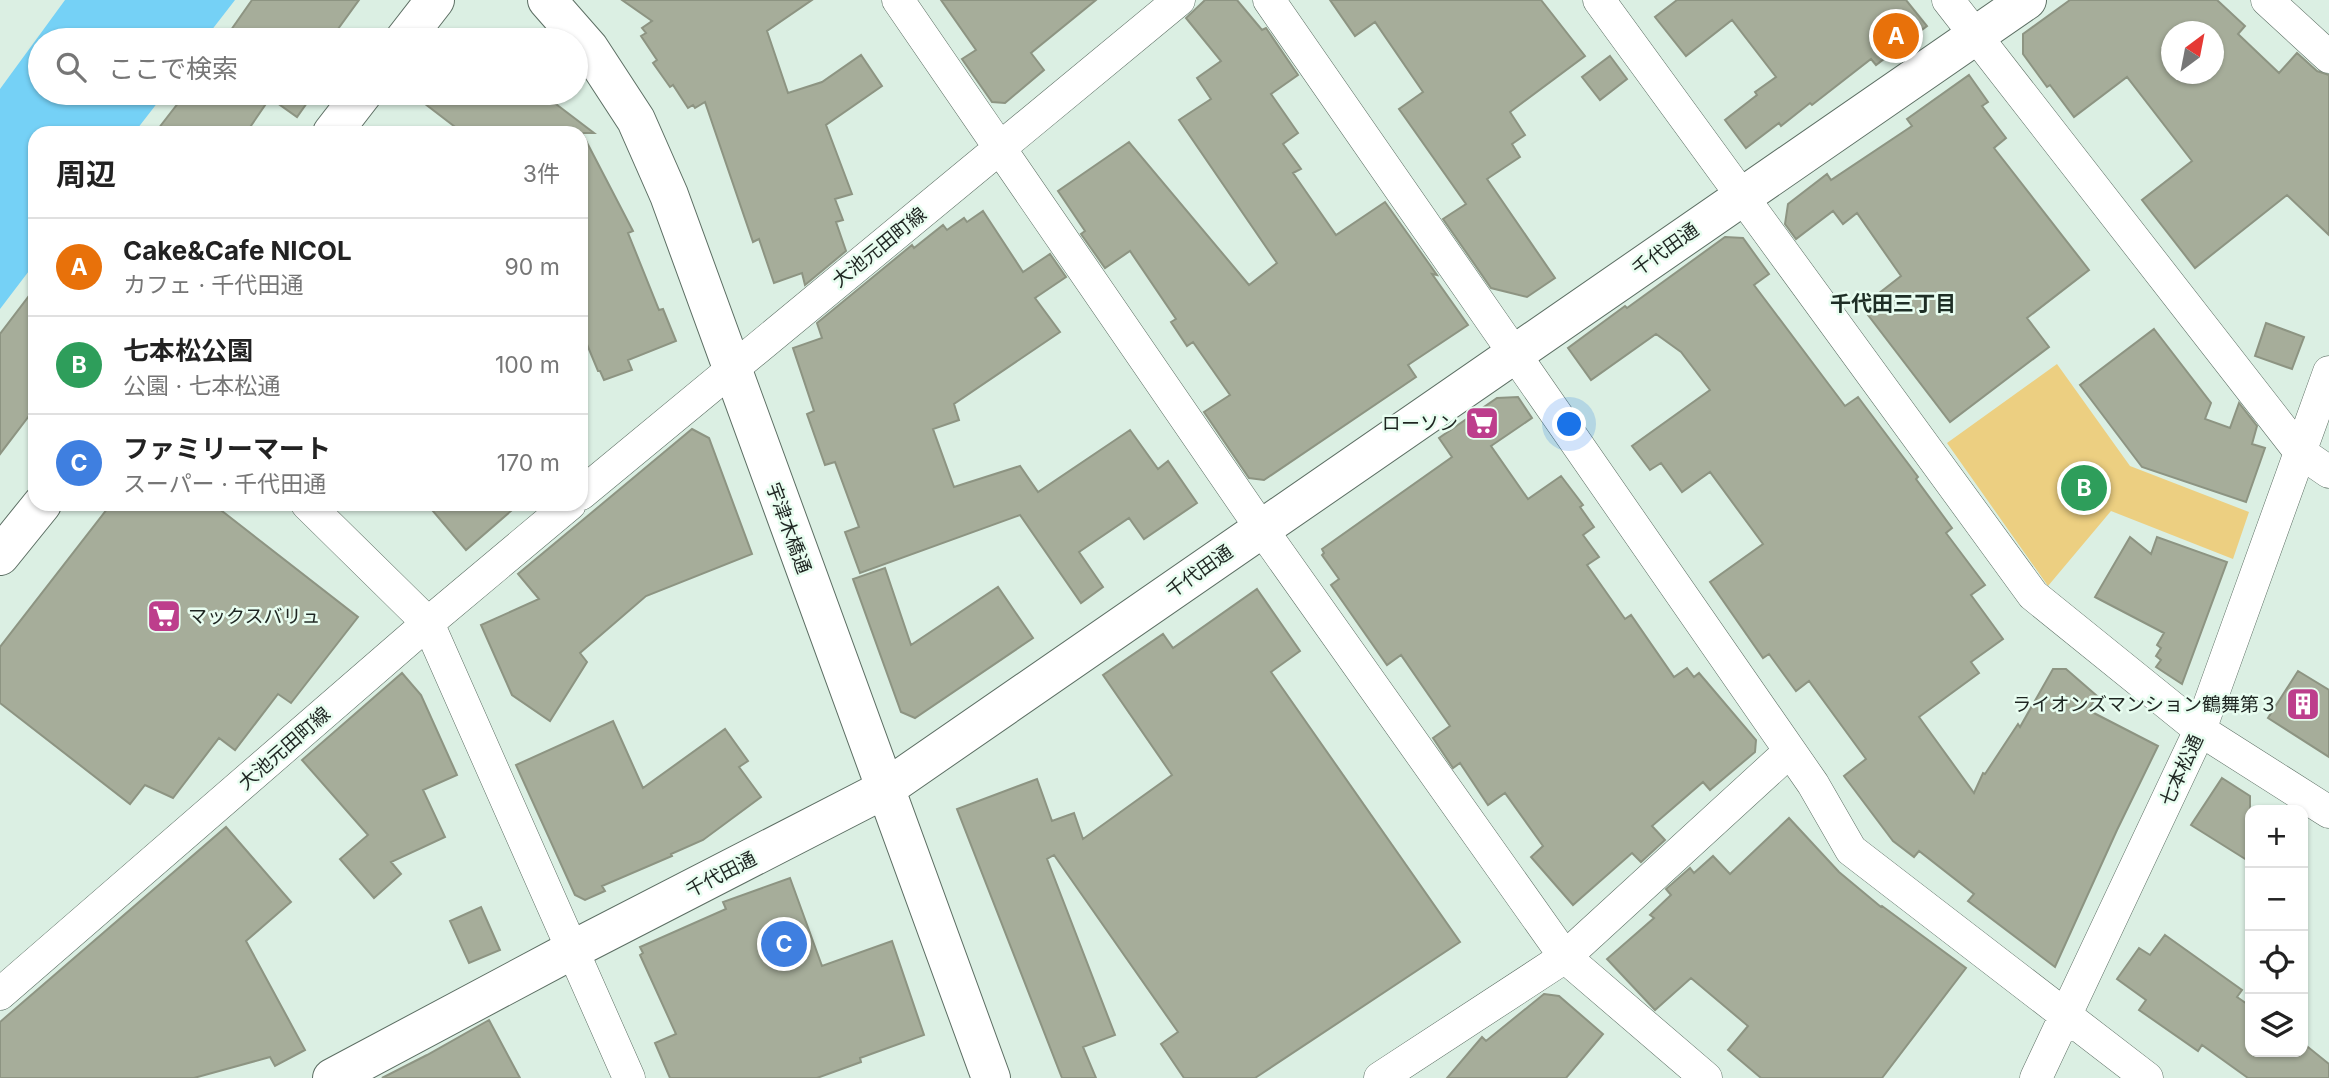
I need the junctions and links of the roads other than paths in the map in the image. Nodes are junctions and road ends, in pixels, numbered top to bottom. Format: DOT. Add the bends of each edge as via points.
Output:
graph roads {
  1 [pos="435,0"];
  2 [pos="547,0"];
  3 [pos="898,0"];
  4 [pos="1179,0"];
  5 [pos="1269,0"];
  6 [pos="1599,0"];
  7 [pos="1948,0"];
  8 [pos="2027,0"];
  9 [pos="2267,0"];
  10 [pos="413,28"];
  11 [pos="572,28"];
  12 [pos="1975,36"];
  13 [pos="588,47"];
  14 [pos="2329,57"];
  15 [pos="354,105"];
  16 [pos="337,126"];
  17 [pos="1000,147"];
  18 [pos="1741,197"];
  19 [pos="1514,353"];
  20 [pos="731,369"];
  21 [pos="2329,372"];
  22 [pos="2300,452"];
  23 [pos="2329,472"];
  24 [pos="588,488"];
  25 [pos="36,511"];
  26 [pos="314,511"];
  27 [pos="562,511"];
  28 [pos="1261,528"];
  29 [pos="0,556"];
  30 [pos="428,623"];
  31 [pos="2200,730"];
  32 [pos="1790,751"];
  33 [pos="885,789"];
  34 [pos="2329,812"];
  35 [pos="572,950"];
  36 [pos="1565,957"];
  37 [pos="0,994"];
  38 [pos="2067,1016"];
  39 [pos="332,1078"];
  40 [pos="629,1078"];
  41 [pos="991,1078"];
  42 [pos="1380,1078"];
  43 [pos="1706,1078"];
  44 [pos="2036,1078"];
  45 [pos="2147,1078"];
  1 -- 10 [label="street"];
  2 -- 11 [label="street, 宇津木橋通"];
  3 -- 17 [label="street"];
  4 -- 17 [label="street, 大池元田町線"];
  5 -- 19 [label="street"];
  6 -- 18 [label="street"];
  7 -- 12 [label="street"];
  8 -- 12 [label="street, 千代田通"];
  9 -- 14 [label="street"];
  12 -- 18 [label="street, 千代田通"];
  12 -- 22 [label="street"];
  13 -- 20 [label="street, 宇津木橋通" via="635,120 669,195"];
  15 -- 16 [label="street"];
  17 -- 20 [label="street, 大池元田町線"];
  17 -- 28 [label="street"];
  18 -- 19 [label="street, 千代田通"];
  18 -- 31 [label="street" via="2033,595"];
  19 -- 28 [label="street, 千代田通"];
  19 -- 32 [label="street"];
  20 -- 24 [label="street, 大池元田町線"];
  20 -- 33 [label="street, 宇津木橋通"];
  21 -- 22 [label="street, 七本松通"];
  22 -- 23 [label="street"];
  22 -- 31 [label="street, 七本松通"];
  25 -- 29 [label="street"];
  26 -- 30 [label="street"];
  27 -- 30 [label="street, 大池元田町線"];
  28 -- 33 [label="street, 千代田通"];
  28 -- 36 [label="street"];
  30 -- 35 [label="street"];
  30 -- 37 [label="street, 大池元田町線"];
  31 -- 34 [label="street"];
  31 -- 38 [label="street, 七本松通"];
  32 -- 36 [label="street"];
  32 -- 38 [label="street" via="1851,850"];
  33 -- 35 [label="street, 千代田通"];
  33 -- 41 [label="street, 宇津木橋通"];
  35 -- 39 [label="street, 千代田通"];
  35 -- 40 [label="street"];
  36 -- 42 [label="street"];
  36 -- 43 [label="street"];
  38 -- 44 [label="street, 七本松通"];
  38 -- 45 [label="street"];
}
